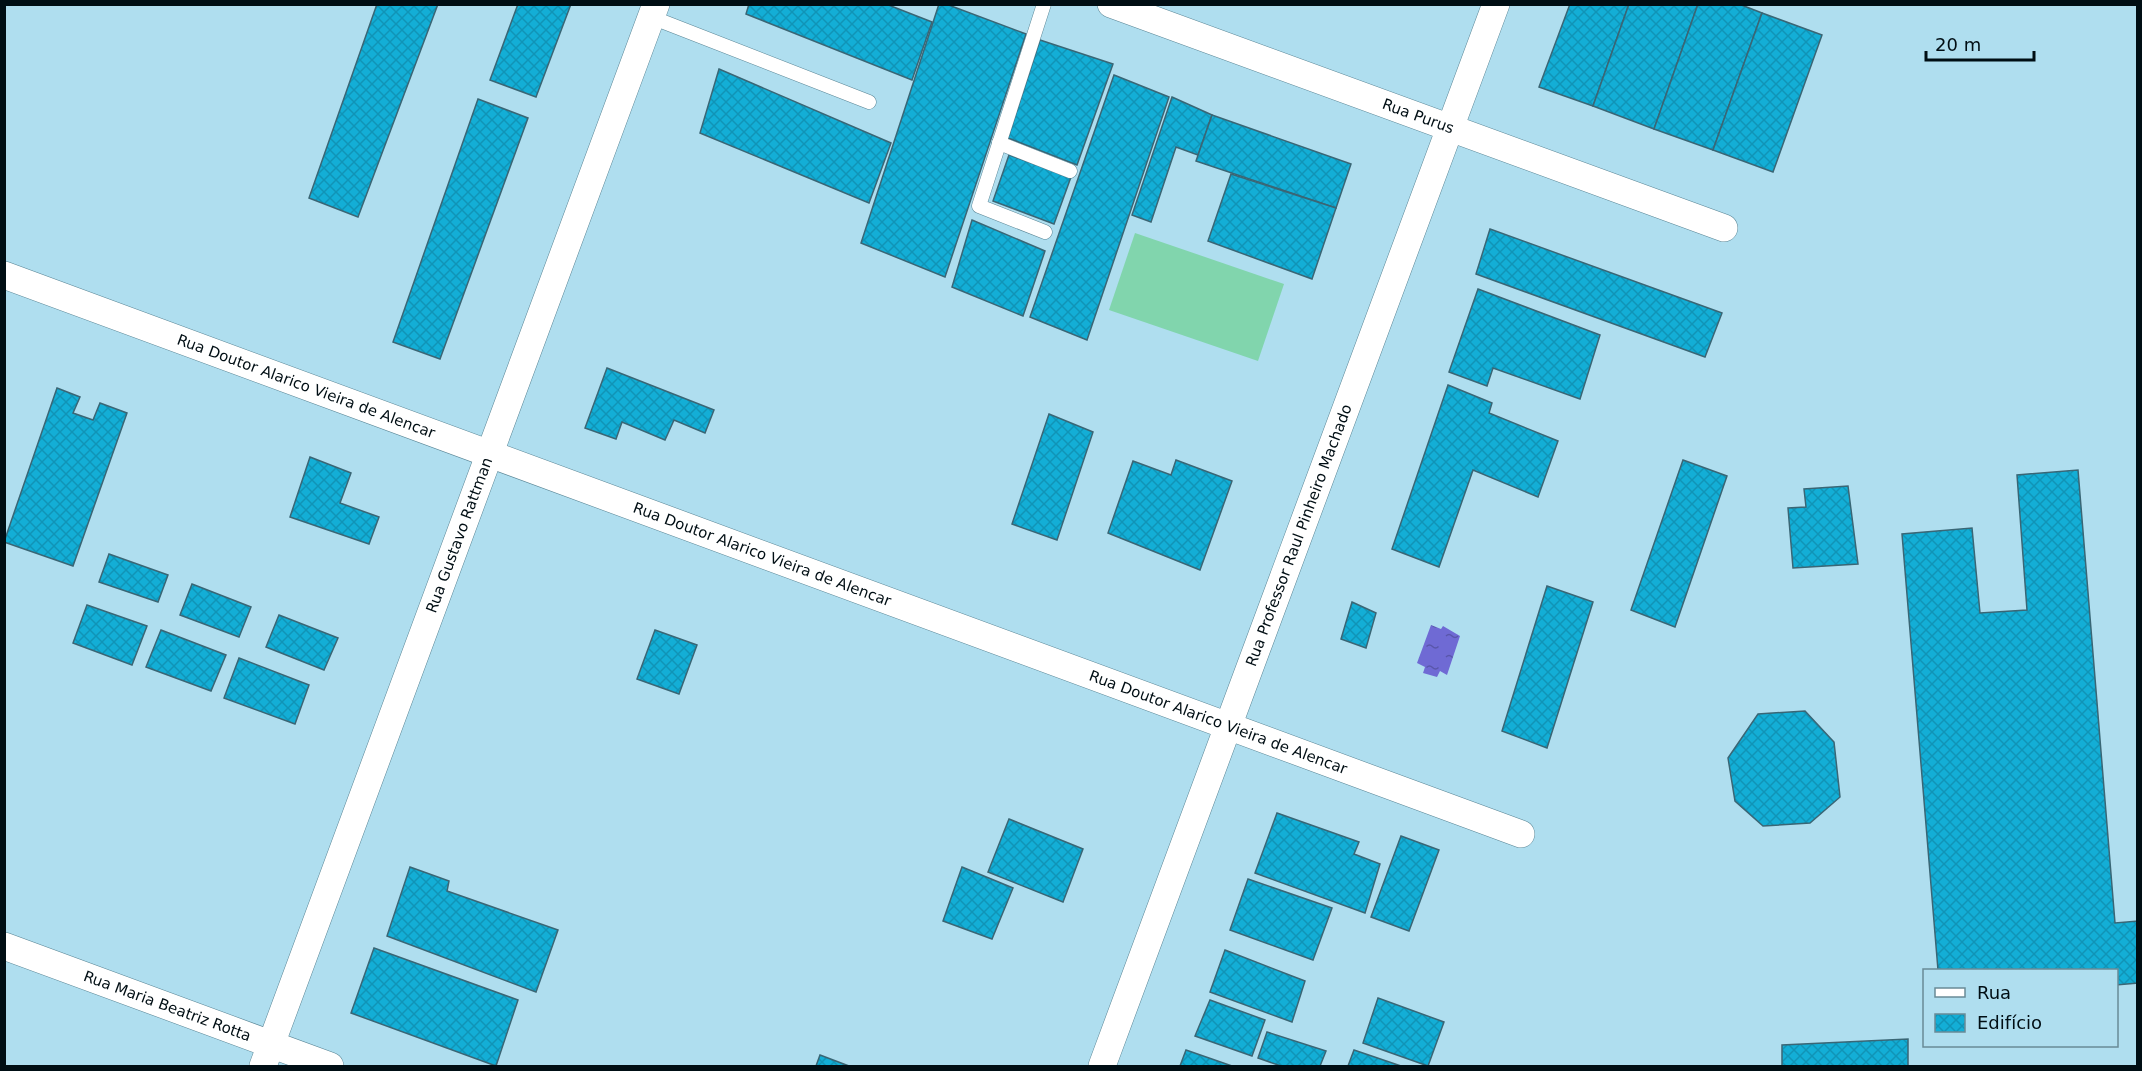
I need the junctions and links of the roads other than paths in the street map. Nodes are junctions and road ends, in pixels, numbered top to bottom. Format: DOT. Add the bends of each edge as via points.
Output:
graph roads {
  1 [pos="1044,4"];
  2 [pos="1111,4"];
  3 [pos="1496,4"];
  4 [pos="653,11"];
  5 [pos="869,102"];
  6 [pos="1450,128"];
  7 [pos="999,143"];
  8 [pos="1070,171"];
  9 [pos="1724,228"];
  10 [pos="1045,232"];
  11 [pos="4,275"];
  12 [pos="489,453"];
  13 [pos="1228,726"];
  14 [pos="1521,834"];
  15 [pos="4,946"];
  16 [pos="267,1056"];
  17 [pos="330,1066"];
  18 [pos="1102,1066"];
  1 -- 7 [label="lane"];
  2 -- 6 [label="street, Rua Purus"];
  3 -- 6 [label="street, Rua Professor Raul Pinheiro Machado"];
  4 -- 5 [label="lane"];
  4 -- 12 [label="street, Rua Gustavo Rattman"];
  6 -- 9 [label="street, Rua Purus"];
  6 -- 13 [label="street, Rua Professor Raul Pinheiro Machado"];
  7 -- 8 [label="lane"];
  7 -- 10 [label="lane" via="979,206"];
  11 -- 12 [label="street, Rua Doutor Alarico Vieira de Alencar"];
  12 -- 13 [label="street, Rua Doutor Alarico Vieira de Alencar"];
  12 -- 16 [label="street, Rua Gustavo Rattman"];
  13 -- 14 [label="street, Rua Doutor Alarico Vieira de Alencar"];
  13 -- 18 [label="street, Rua Professor Raul Pinheiro Machado"];
  15 -- 16 [label="street, Rua Maria Beatriz Rotta"];
  16 -- 17 [label="street, Rua Maria Beatriz Rotta"];
}
